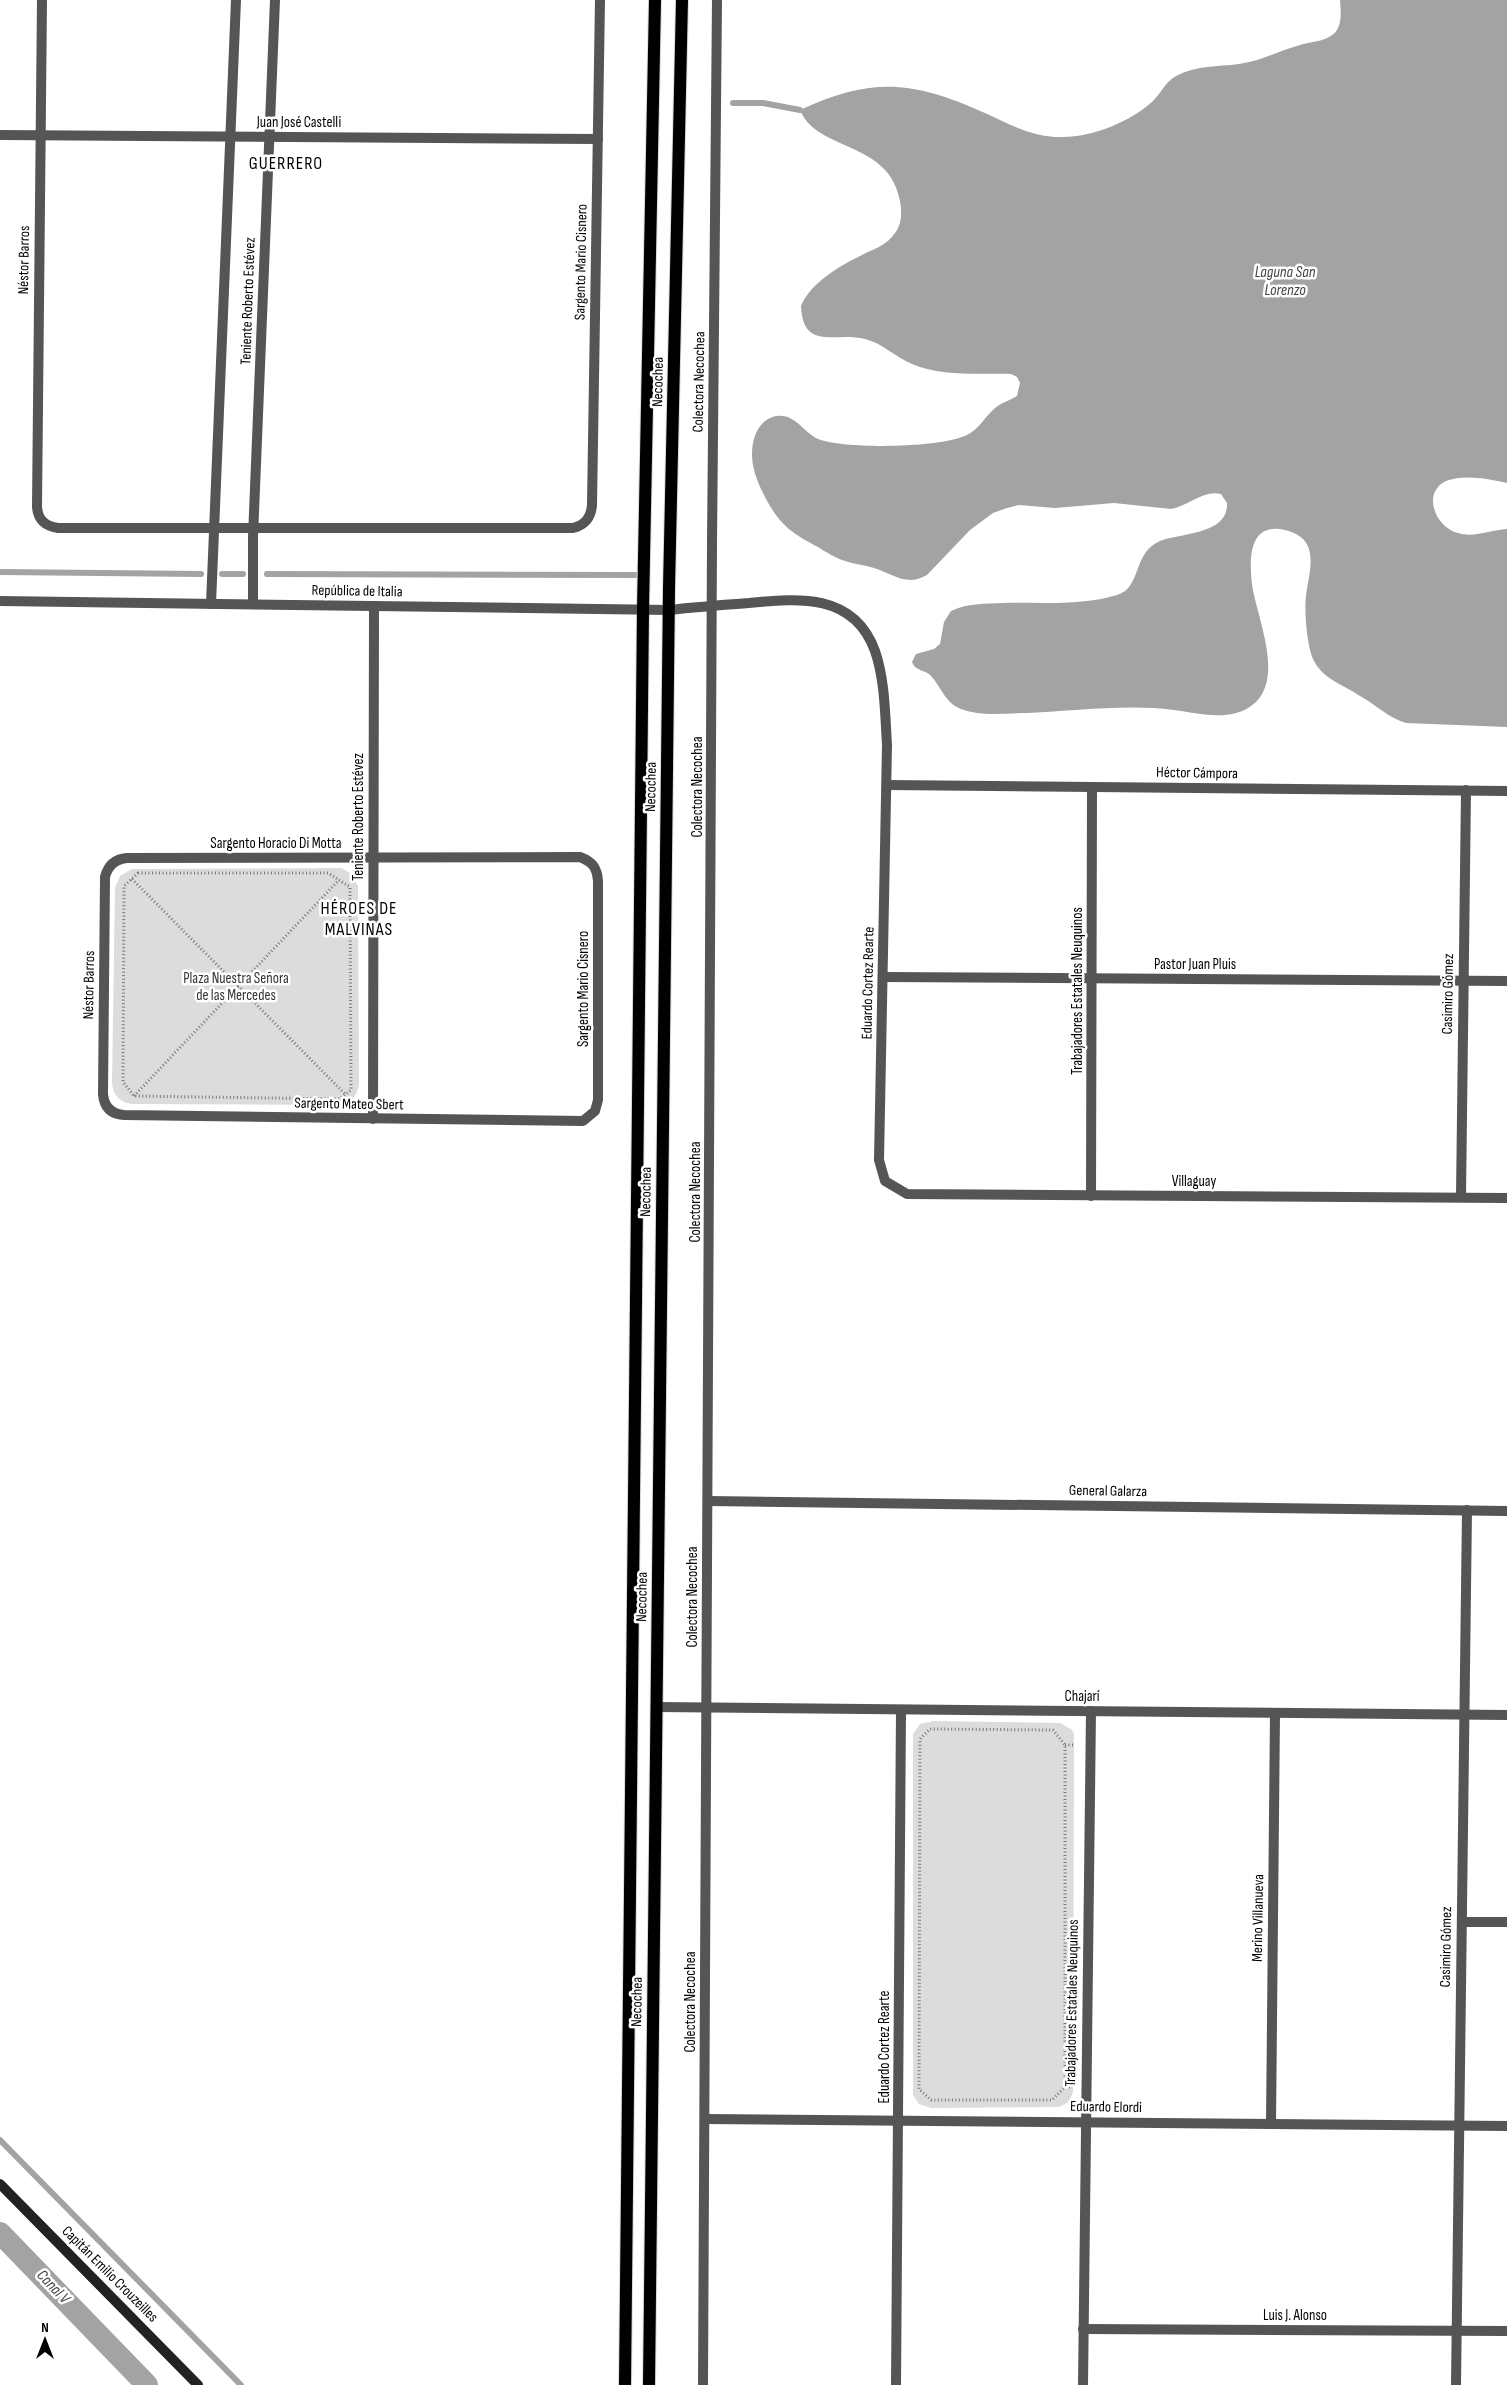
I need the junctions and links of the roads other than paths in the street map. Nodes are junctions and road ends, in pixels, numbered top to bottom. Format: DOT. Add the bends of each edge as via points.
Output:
graph roads {
  1 [pos="42,0"];
  2 [pos="236,0"];
  3 [pos="275,0"];
  4 [pos="600,0"];
  5 [pos="655,0"];
  6 [pos="682,0"];
  7 [pos="717,0"];
  8 [pos="0,134"];
  9 [pos="41,135"];
  10 [pos="231,136"];
  11 [pos="270,136"];
  12 [pos="598,139"];
  13 [pos="214,528"];
  14 [pos="254,528"];
  15 [pos="0,601"];
  16 [pos="211,604"];
  17 [pos="253,604"];
  18 [pos="374,606"];
  19 [pos="713,606"];
  20 [pos="643,609"];
  21 [pos="669,610"];
  22 [pos="886,785"];
  23 [pos="1092,787"];
  24 [pos="1466,790"];
  25 [pos="1507,791"];
  26 [pos="373,858"];
  27 [pos="592,863"];
  28 [pos="110,865"];
  29 [pos="883,977"];
  30 [pos="1092,978"];
  31 [pos="1463,981"];
  32 [pos="1507,982"];
  33 [pos="106,1107"];
  34 [pos="592,1115"];
  35 [pos="373,1119"];
  36 [pos="884,1181"];
  37 [pos="1091,1196"];
  38 [pos="1461,1197"];
  39 [pos="1507,1198"];
  40 [pos="708,1501"];
  41 [pos="1467,1510"];
  42 [pos="1507,1511"];
  43 [pos="657,1707"];
  44 [pos="707,1708"];
  45 [pos="901,1710"];
  46 [pos="1091,1711"];
  47 [pos="1275,1713"];
  48 [pos="1464,1715"];
  49 [pos="1507,1715"];
  50 [pos="1462,1922"];
  51 [pos="1507,1922"];
  52 [pos="705,2119"];
  53 [pos="898,2120"];
  54 [pos="1086,2122"];
  55 [pos="1271,2124"];
  56 [pos="1459,2126"];
  57 [pos="1507,2126"];
  58 [pos="0,2184"];
  59 [pos="1083,2329"];
  60 [pos="1457,2330"];
  61 [pos="1507,2330"];
  62 [pos="198,2385"];
  63 [pos="624,2385"];
  64 [pos="649,2385"];
  65 [pos="703,2385"];
  66 [pos="896,2385"];
  67 [pos="1082,2385"];
  68 [pos="1456,2385"];
  1 -- 9 [label="street, Néstor Barros"];
  2 -- 10 [label="street, Teniente Roberto Estévez"];
  3 -- 11 [label="street, Teniente Roberto Estévez"];
  4 -- 12 [label="street, Sargento Mario Cisnero"];
  5 -- 20 [label="main road, Necochea"];
  6 -- 21 [label="main road, Necochea"];
  7 -- 19 [label="street, Colectora Necochea"];
  8 -- 9 [label="street, Juan José Castelli"];
  9 -- 10 [label="street, Juan José Castelli"];
  9 -- 13 [label="street, Néstor Barros" via="37,507 40,520 58,528"];
  10 -- 11 [label="street, Juan José Castelli"];
  10 -- 13 [label="street, Teniente Roberto Estévez"];
  11 -- 12 [label="street, Juan José Castelli"];
  11 -- 14 [label="street, Teniente Roberto Estévez"];
  12 -- 14 [label="street, Sargento Mario Cisnero" via="592,512 585,523 573,528"];
  13 -- 14 [label="street"];
  13 -- 16 [label="street, Teniente Roberto Estévez"];
  14 -- 17 [label="street, Teniente Roberto Estévez"];
  15 -- 16 [label="street, República de Italia"];
  16 -- 17 [label="street, República de Italia"];
  17 -- 18 [label="street, República de Italia"];
  18 -- 20 [label="street, República de Italia"];
  18 -- 26 [label="street, Teniente Roberto Estévez"];
  19 -- 21 [label="street, República de Italia"];
  19 -- 22 [label="street, Eduardo Cortez Rearte" via="785,600 816,601 833,606 858,623 867,635 879,664 885,708"];
  19 -- 40 [label="street, Colectora Necochea"];
  20 -- 21 [label="street, República de Italia"];
  20 -- 63 [label="main road, Necochea"];
  21 -- 43 [label="main road, Necochea"];
  22 -- 23 [label="street, Héctor Cámpora"];
  22 -- 29 [label="street, Eduardo Cortez Rearte"];
  23 -- 24 [label="street, Héctor Cámpora"];
  23 -- 30 [label="street, Trabajadores Estatales Neuquinos"];
  24 -- 25 [label="street, Héctor Cámpora"];
  24 -- 31 [label="street, Casimiro Gómez"];
  26 -- 27 [label="street, Sargento Horacio Di Motta" via="580,857"];
  26 -- 28 [label="street, Sargento Horacio Di Motta" via="127,858"];
  26 -- 35 [label="street, Teniente Roberto Estévez"];
  27 -- 34 [label="street, Sargento Mario Cisnero" via="597,874 598,1100"];
  28 -- 33 [label="street, Néstor Barros" via="105,877 103,1094"];
  29 -- 30 [label="street, Pastor Juan Pluis"];
  29 -- 36 [label="street, Eduardo Cortez Rearte" via="879,1160"];
  30 -- 31 [label="street, Pastor Juan Pluis"];
  30 -- 37 [label="street, Trabajadores Estatales Neuquinos"];
  31 -- 32 [label="street, Pastor Juan Pluis"];
  31 -- 38 [label="street, Casimiro Gómez"];
  33 -- 35 [label="street, Sargento Mateo Sbert" via="124,1115"];
  34 -- 35 [label="street, Sargento Mateo Sbert" via="577,1122"];
  36 -- 37 [label="street, Villaguay" via="907,1194"];
  37 -- 38 [label="street, Villaguay"];
  38 -- 39 [label="street, Villaguay"];
  40 -- 41 [label="street, General Galarza"];
  40 -- 44 [label="street, Colectora Necochea"];
  41 -- 42 [label="street, General Galarza"];
  41 -- 48 [label="street, Casimiro Gómez"];
  43 -- 44 [label="street, Chajarí"];
  43 -- 64 [label="main road, Necochea"];
  44 -- 45 [label="street, Chajarí"];
  44 -- 52 [label="street, Colectora Necochea"];
  45 -- 46 [label="street, Chajarí"];
  45 -- 53 [label="street, Eduardo Cortez Rearte"];
  46 -- 47 [label="street, Chajarí"];
  46 -- 54 [label="street, Trabajadores Estatales Neuquinos"];
  47 -- 48 [label="street, Chajarí"];
  47 -- 55 [label="street, Merino Villanueva"];
  48 -- 49 [label="street, Chajarí"];
  48 -- 50 [label="street, Casimiro Gómez"];
  50 -- 51 [label="street"];
  50 -- 56 [label="street, Casimiro Gómez"];
  52 -- 53 [label="street, Eduardo Elordi"];
  52 -- 65 [label="street, Colectora Necochea"];
  53 -- 54 [label="street, Eduardo Elordi"];
  53 -- 66 [label="street, Eduardo Cortez Rearte"];
  54 -- 55 [label="street, Eduardo Elordi"];
  54 -- 59 [label="street, Trabajadores Estatales Neuquinos"];
  55 -- 56 [label="street, Eduardo Elordi"];
  56 -- 57 [label="street, Eduardo Elordi"];
  56 -- 60 [label="street, Casimiro Gómez"];
  58 -- 62 [label="main road, Capitán Emilio Crouzeilles"];
  59 -- 60 [label="street, Luis J. Alonso"];
  59 -- 67 [label="street, Trabajadores Estatales Neuquinos"];
  60 -- 61 [label="street, Luis J. Alonso"];
  60 -- 68 [label="street, Casimiro Gómez"];
}
